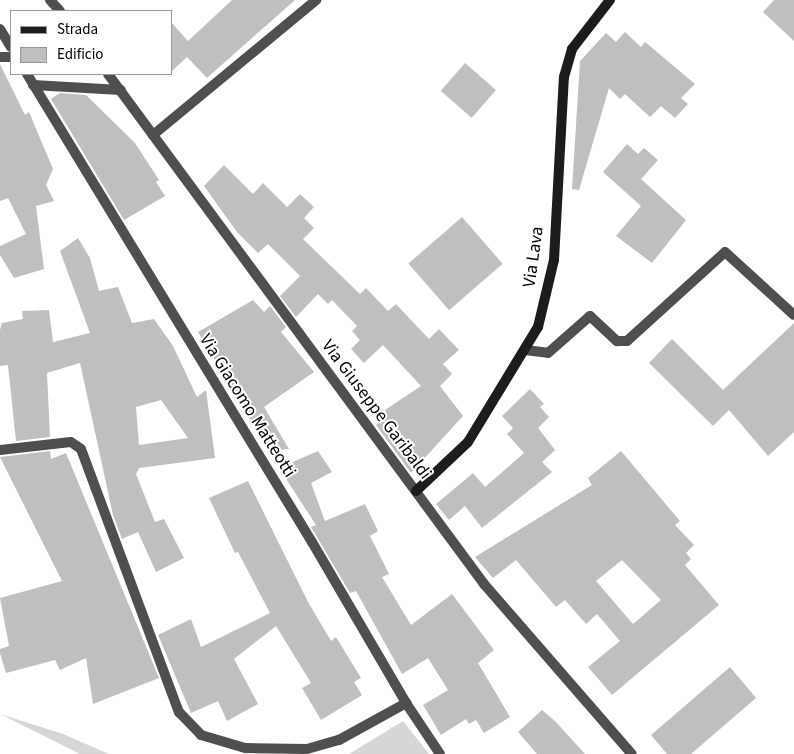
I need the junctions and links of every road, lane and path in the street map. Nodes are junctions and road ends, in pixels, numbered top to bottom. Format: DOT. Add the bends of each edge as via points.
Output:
graph roads {
  1 [pos="50,0"];
  2 [pos="316,0"];
  3 [pos="610,0"];
  4 [pos="59,10"];
  5 [pos="0,29"];
  6 [pos="10,45"];
  7 [pos="28,75"];
  8 [pos="109,75"];
  9 [pos="33,84"];
  10 [pos="121,90"];
  11 [pos="153,136"];
  12 [pos="794,315"];
  13 [pos="525,350"];
  14 [pos="0,450"];
  15 [pos="416,491"];
  16 [pos="406,703"];
  17 [pos="440,754"];
  18 [pos="632,754"];
  1 -- 4 [label="street"];
  2 -- 11 [label="street"];
  3 -- 13 [label="street, Via Lava" via="572,49 564,77 554,260 538,326"];
  5 -- 6 [label="street"];
  7 -- 9 [label="street, Via Giacomo Matteotti"];
  8 -- 10 [label="street, Via Giuseppe Garibaldi"];
  9 -- 10 [label="street"];
  9 -- 16 [label="street, Via Giacomo Matteotti" via="312,542"];
  10 -- 11 [label="street, Via Giuseppe Garibaldi"];
  11 -- 15 [label="street, Via Giuseppe Garibaldi"];
  12 -- 13 [label="street" via="725,252 627,342 616,341 590,316 548,353"];
  13 -- 15 [label="street, Via Lava" via="468,442"];
  14 -- 16 [label="street" via="71,442 81,449 179,712 201,735 244,748 307,749 339,740"];
  15 -- 18 [label="street, Via Giuseppe Garibaldi" via="484,584"];
  16 -- 17 [label="street, Via Giacomo Matteotti"];
}
